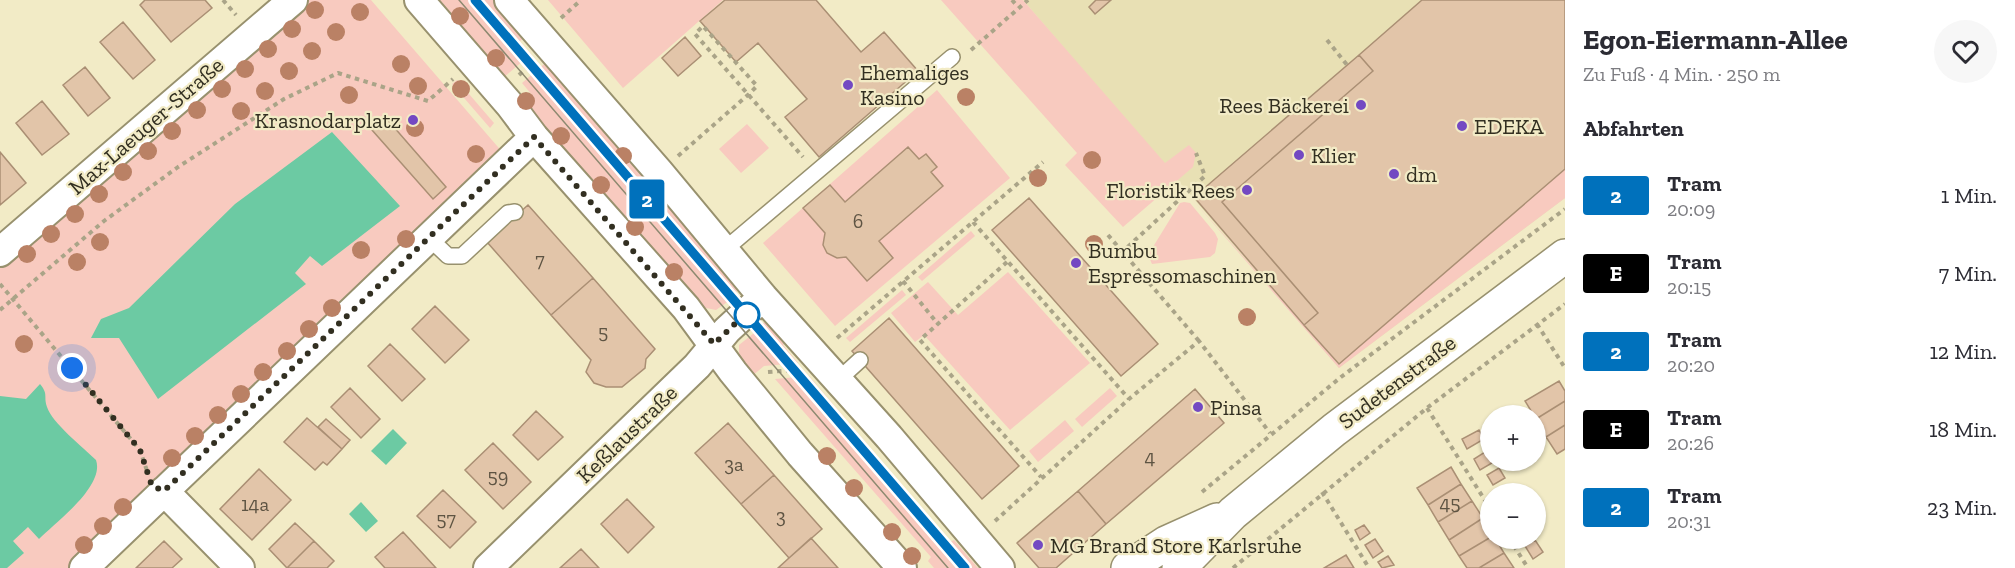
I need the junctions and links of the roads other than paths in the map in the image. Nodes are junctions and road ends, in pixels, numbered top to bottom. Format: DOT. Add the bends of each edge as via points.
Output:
graph roads {
  1 [pos="293,0"];
  2 [pos="419,0"];
  3 [pos="509,0"];
  4 [pos="952,57"];
  5 [pos="534,137"];
  6 [pos="515,212"];
  7 [pos="429,238"];
  8 [pos="723,251"];
  9 [pos="0,252"];
  10 [pos="1565,256"];
  11 [pos="763,297"];
  12 [pos="714,344"];
  13 [pos="860,360"];
  14 [pos="837,381"];
  15 [pos="164,491"];
  16 [pos="1233,513"];
  17 [pos="84,568"];
  18 [pos="240,568"];
  19 [pos="488,568"];
  20 [pos="902,568"];
  21 [pos="1000,568"];
  22 [pos="1128,568"];
  23 [pos="1179,568"];
  1 -- 9 [label="street, Max-Laeuger-Straße"];
  2 -- 5 [label="street"];
  3 -- 8 [label="street"];
  4 -- 8 [label="lane"];
  5 -- 7 [label="street"];
  5 -- 12 [label="street"];
  6 -- 7 [label="lane" via="508,213 462,256 448,256"];
  7 -- 15 [label="street"];
  8 -- 11 [label="street"];
  10 -- 16 [label="main road, Sudetenstraße" via="1334,430"];
  11 -- 12 [label="street, Keßlaustraße"];
  11 -- 14 [label="street" via="810,363"];
  12 -- 19 [label="street, Keßlaustraße" via="697,366"];
  12 -- 20 [label="street" via="800,454"];
  13 -- 14 [label="lane"];
  14 -- 21 [label="street"];
  15 -- 17 [label="street"];
  15 -- 18 [label="street"];
  16 -- 22 [label="main road, Sudetenstraße" via="1166,543"];
  16 -- 23 [label="main road, Sudetenstraße"];
}
